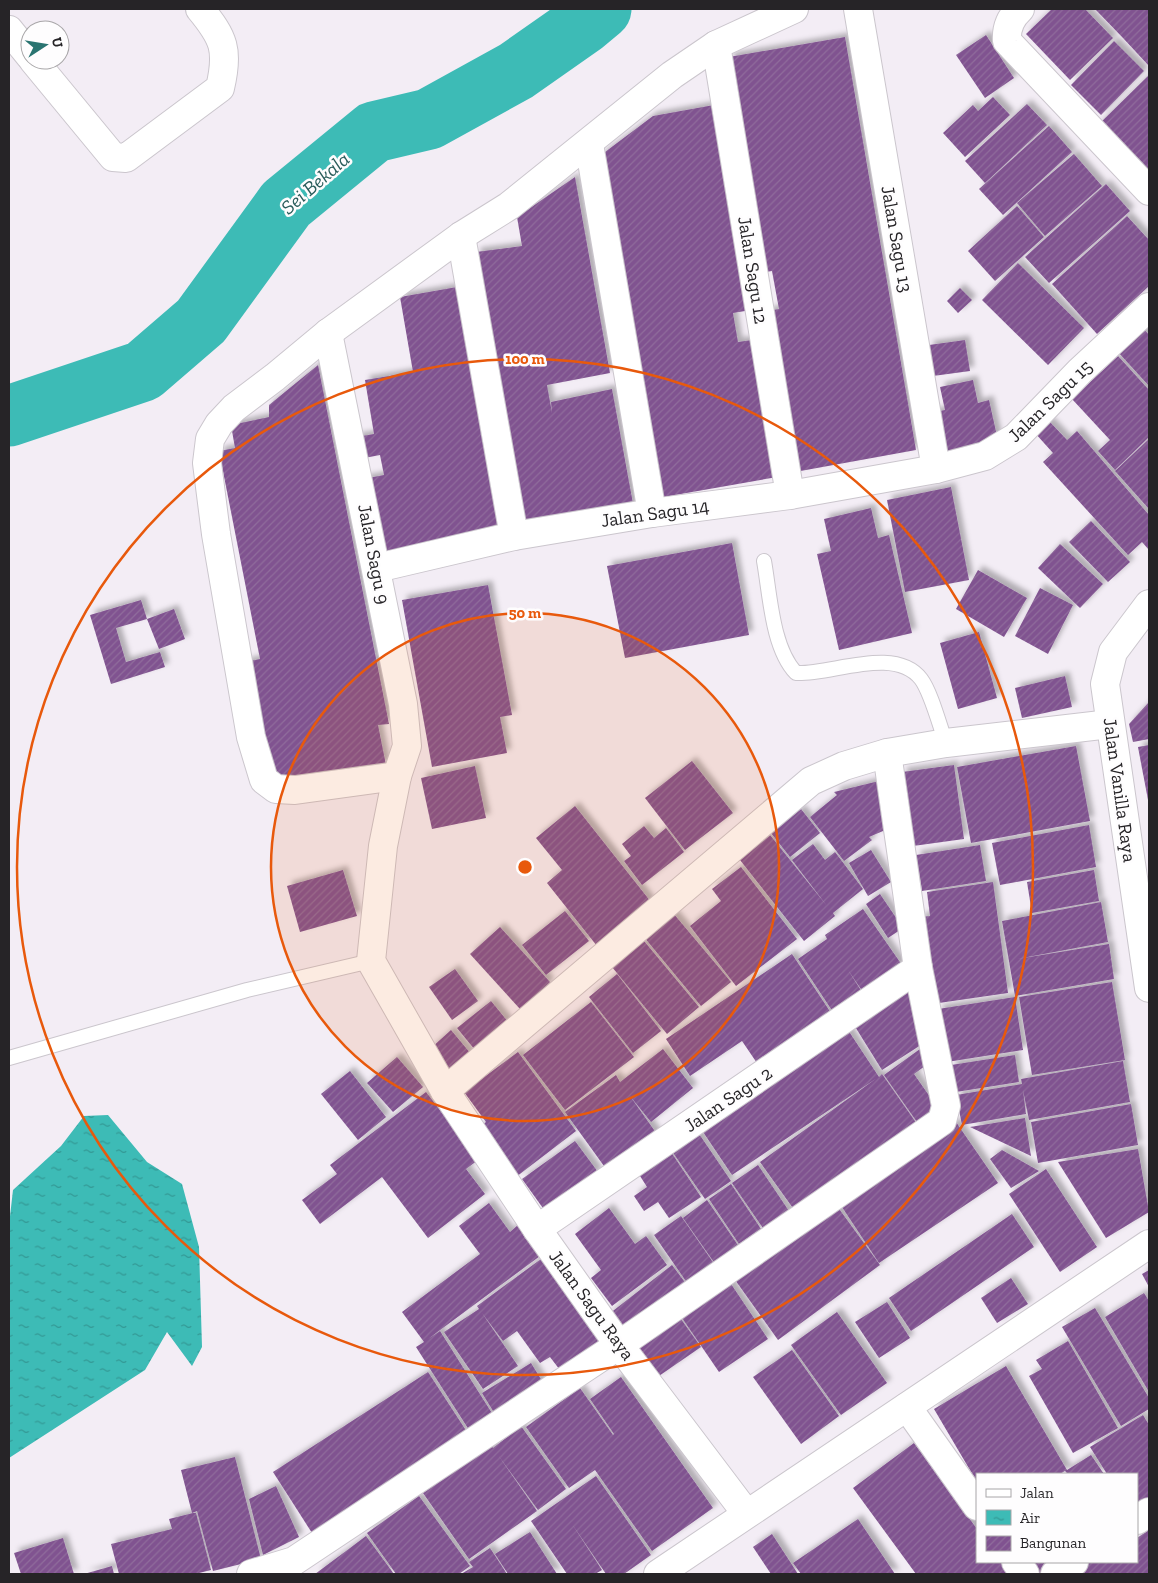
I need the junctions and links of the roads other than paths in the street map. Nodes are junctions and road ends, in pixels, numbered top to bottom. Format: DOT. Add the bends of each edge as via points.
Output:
graph roads {
  1 [pos="200,9"];
  2 [pos="794,9"];
  3 [pos="858,9"];
  4 [pos="1020,9"];
  5 [pos="9,30"];
  6 [pos="20,44"];
  7 [pos="716,45"];
  8 [pos="41,70"];
  9 [pos="589,144"];
  10 [pos="1149,191"];
  11 [pos="461,236"];
  12 [pos="1149,307"];
  13 [pos="328,333"];
  14 [pos="936,469"];
  15 [pos="790,495"];
  16 [pos="652,512"];
  17 [pos="514,536"];
  18 [pos="764,561"];
  19 [pos="377,568"];
  20 [pos="1149,604"];
  21 [pos="1110,724"];
  22 [pos="946,743"];
  23 [pos="887,753"];
  24 [pos="397,776"];
  25 [pos="371,961"];
  26 [pos="918,968"];
  27 [pos="1149,988"];
  28 [pos="9,1058"];
  29 [pos="445,1091"];
  30 [pos="538,1229"];
  31 [pos="1149,1244"];
  32 [pos="620,1345"];
  33 [pos="907,1406"];
  34 [pos="976,1505"];
  35 [pos="1149,1512"];
  36 [pos="746,1513"];
  37 [pos="1138,1519"];
  38 [pos="1017,1563"];
  39 [pos="1072,1563"];
  40 [pos="296,1568"];
  41 [pos="251,1574"];
  42 [pos="658,1574"];
  43 [pos="1025,1574"];
  44 [pos="1055,1574"];
  1 -- 8 [label="street" via="219,32 226,63 220,88 126,158 112,157"];
  2 -- 7 [label="street"];
  3 -- 14 [label="street, Jalan Sagu 13"];
  4 -- 10 [label="street" via="1009,24 1008,41"];
  5 -- 6 [label="street"];
  7 -- 9 [label="street" via="672,75"];
  7 -- 15 [label="street, Jalan Sagu 12"];
  9 -- 11 [label="street" via="509,206"];
  9 -- 16 [label="street"];
  11 -- 13 [label="street"];
  11 -- 17 [label="street"];
  12 -- 14 [label="street, Jalan Sagu 15" via="1016,437 985,456"];
  13 -- 19 [label="street, Jalan Sagu 9"];
  13 -- 24 [label="street" via="234,408 210,439 208,463 216,534 251,737 264,780 276,789 295,790"];
  14 -- 15 [label="street, Jalan Sagu 14"];
  15 -- 16 [label="street, Jalan Sagu 14"];
  16 -- 17 [label="street, Jalan Sagu 14"];
  17 -- 19 [label="street, Jalan Sagu 14"];
  18 -- 22 [label="lane" via="779,646 786,663 796,673 808,674 879,662 897,663 921,679"];
  19 -- 24 [label="street, Jalan Sagu 9" via="404,704 407,746"];
  20 -- 21 [label="street, Jalan Vanilla Raya" via="1113,652 1105,684"];
  21 -- 22 [label="street"];
  21 -- 27 [label="street, Jalan Vanilla Raya"];
  22 -- 23 [label="street"];
  23 -- 26 [label="street"];
  23 -- 29 [label="street" via="811,780"];
  24 -- 25 [label="street, Jalan Sagu 9" via="383,846"];
  25 -- 28 [label="lane" via="247,990"];
  25 -- 29 [label="street, Jalan Sagu Raya"];
  26 -- 30 [label="street, Jalan Sagu 2"];
  26 -- 32 [label="street" via="946,1106 942,1121"];
  29 -- 30 [label="street, Jalan Sagu Raya"];
  30 -- 32 [label="street, Jalan Sagu Raya"];
  31 -- 33 [label="street"];
  32 -- 36 [label="street, Jalan Sagu Raya"];
  32 -- 40 [label="street"];
  33 -- 34 [label="street"];
  33 -- 36 [label="street"];
  35 -- 37 [label="street"];
  36 -- 42 [label="street"];
  38 -- 43 [label="street"];
  39 -- 44 [label="street"];
  40 -- 41 [label="street"];
}
